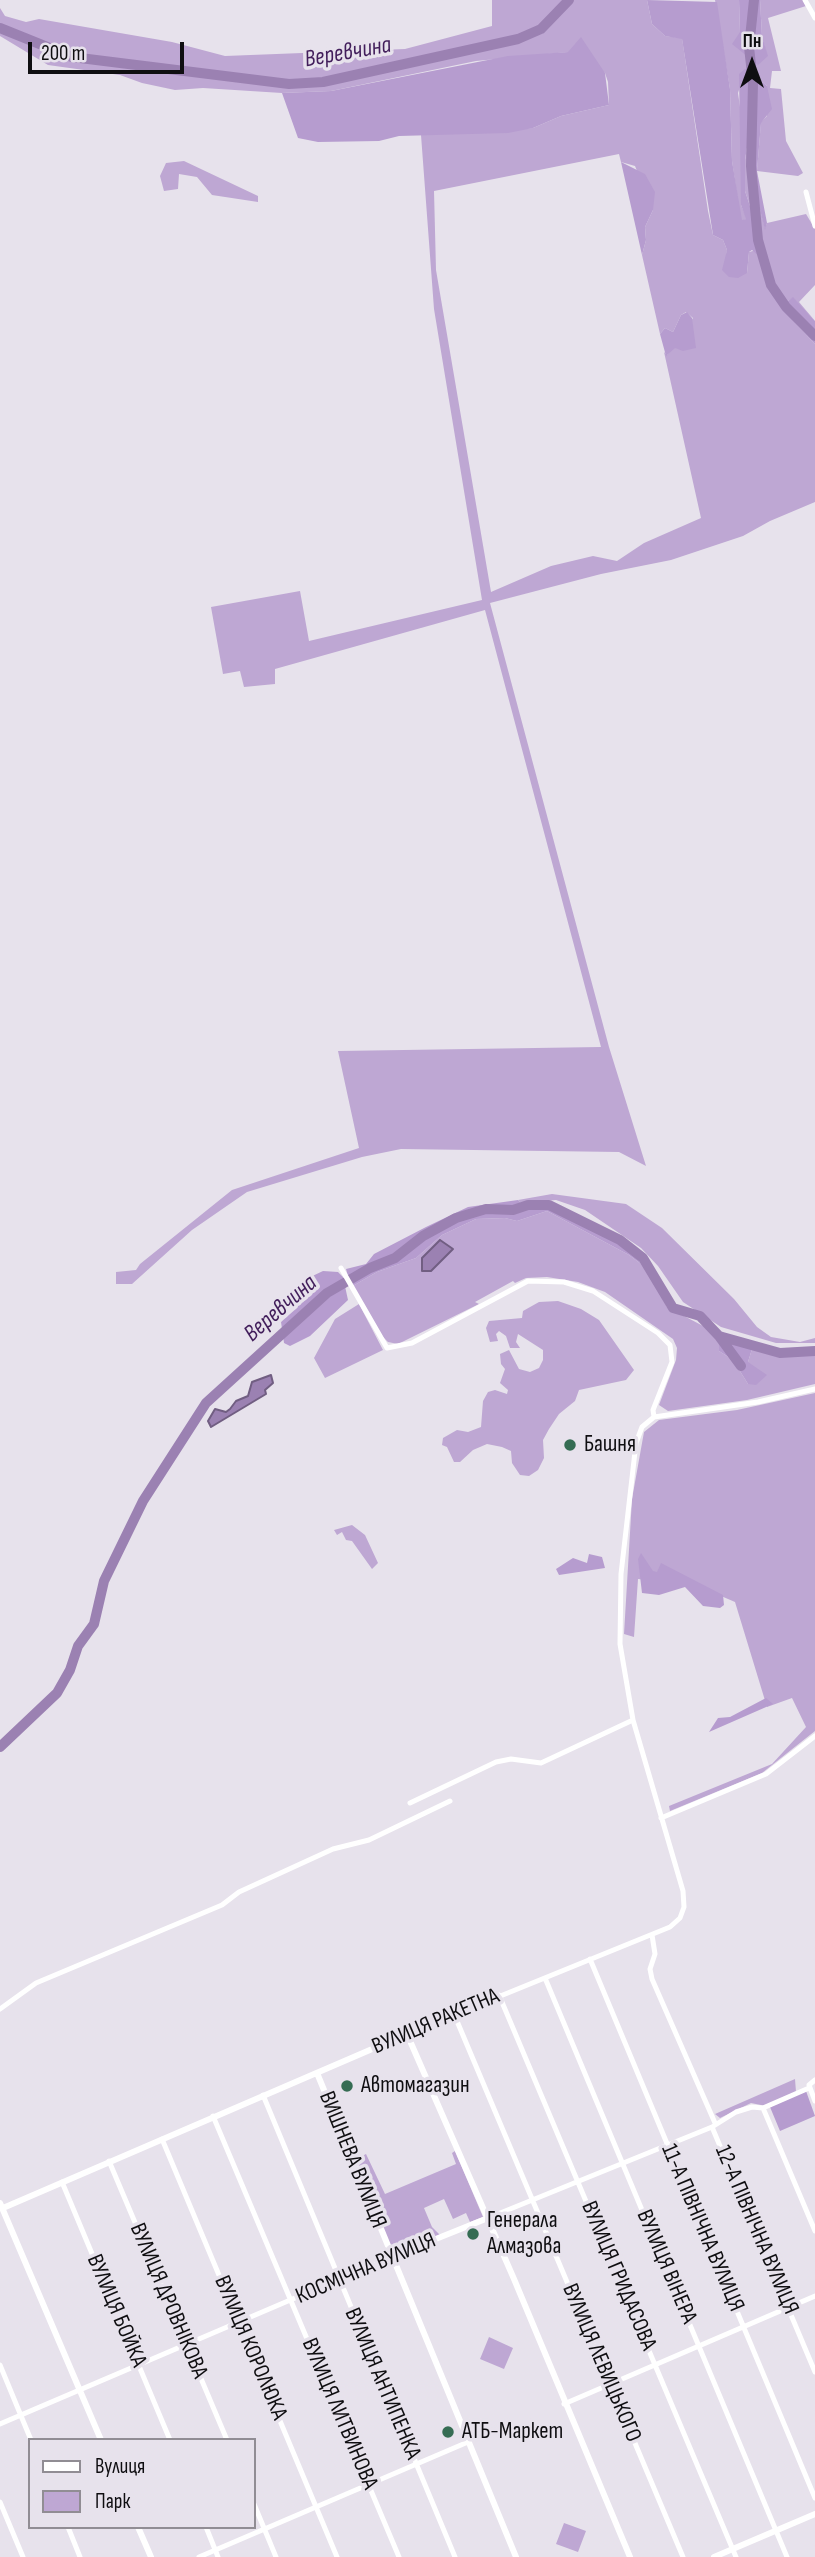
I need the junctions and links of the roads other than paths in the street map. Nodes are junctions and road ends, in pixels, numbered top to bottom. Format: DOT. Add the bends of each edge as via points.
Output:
graph roads {
  1 [pos="805,0"];
  2 [pos="815,18"];
  3 [pos="806,192"];
  4 [pos="815,226"];
  5 [pos="341,1268"];
  6 [pos="815,1389"];
  7 [pos="654,1417"];
  8 [pos="633,1720"];
  9 [pos="815,1735"];
  10 [pos="450,1801"];
  11 [pos="410,1802"];
  12 [pos="661,1818"];
  13 [pos="652,1935"];
  14 [pos="590,1959"];
  15 [pos="545,1978"];
  16 [pos="499,1995"];
  17 [pos="0,2009"];
  18 [pos="454,2014"];
  19 [pos="407,2034"];
  20 [pos="317,2073"];
  21 [pos="815,2080"];
  22 [pos="809,2086"];
  23 [pos="262,2095"];
  24 [pos="815,2101"];
  25 [pos="763,2108"];
  26 [pos="213,2116"];
  27 [pos="713,2125"];
  28 [pos="162,2139"];
  29 [pos="666,2145"];
  30 [pos="109,2161"];
  31 [pos="622,2161"];
  32 [pos="578,2181"];
  33 [pos="62,2182"];
  34 [pos="533,2202"];
  35 [pos="1,2204"];
  36 [pos="488,2218"];
  37 [pos="815,2231"];
  38 [pos="391,2258"];
  39 [pos="339,2281"];
  40 [pos="815,2297"];
  41 [pos="291,2301"];
  42 [pos="788,2307"];
  43 [pos="240,2322"];
  44 [pos="744,2327"];
  45 [pos="187,2345"];
  46 [pos="699,2346"];
  47 [pos="0,2365"];
  48 [pos="655,2365"];
  49 [pos="140,2366"];
  50 [pos="815,2372"];
  51 [pos="610,2385"];
  52 [pos="79,2390"];
  53 [pos="564,2404"];
  54 [pos="21,2415"];
  55 [pos="0,2424"];
  56 [pos="30,2438"];
  57 [pos="100,2438"];
  58 [pos="169,2438"];
  59 [pos="226,2438"];
  60 [pos="468,2442"];
  61 [pos="417,2465"];
  62 [pos="369,2485"];
  63 [pos="815,2498"];
  64 [pos="0,2502"];
  65 [pos="316,2508"];
  66 [pos="256,2509"];
  67 [pos="815,2514"];
  68 [pos="69,2529"];
  69 [pos="139,2529"];
  70 [pos="207,2529"];
  71 [pos="265,2530"];
  72 [pos="776,2531"];
  73 [pos="732,2549"];
  74 [pos="216,2550"];
  75 [pos="23,2557"];
  76 [pos="80,2557"];
  77 [pos="151,2557"];
  78 [pos="200,2557"];
  79 [pos="218,2557"];
  80 [pos="276,2557"];
  81 [pos="337,2557"];
  82 [pos="398,2557"];
  83 [pos="455,2557"];
  84 [pos="516,2557"];
  85 [pos="630,2557"];
  86 [pos="683,2557"];
  87 [pos="714,2557"];
  88 [pos="736,2557"];
  89 [pos="787,2557"];
  1 -- 2 [label="street"];
  3 -- 4 [label="street"];
  5 -- 7 [label="street, ВУЛИЦЯ РАКЕТНА" via="387,1348 412,1343 528,1281 564,1282 593,1291 670,1345 672,1362"];
  6 -- 7 [label="street"];
  7 -- 8 [label="street, ВУЛИЦЯ РАКЕТНА" via="642,1427 636,1443 621,1574 620,1644"];
  8 -- 11 [label="street" via="541,1763 496,1762"];
  8 -- 12 [label="street, ВУЛИЦЯ РАКЕТНА"];
  9 -- 12 [label="street" via="766,1774"];
  10 -- 17 [label="street" via="36,1983"];
  12 -- 13 [label="street, ВУЛИЦЯ РАКЕТНА" via="684,1907 677,1922"];
  13 -- 14 [label="street, ВУЛИЦЯ РАКЕТНА"];
  13 -- 27 [label="street, 12-А ПІВНІЧНА ВУЛИЦЯ" via="652,1979"];
  14 -- 15 [label="street, ВУЛИЦЯ РАКЕТНА"];
  14 -- 29 [label="street, 11-А ПІВНІЧНА ВУЛИЦЯ"];
  15 -- 16 [label="street, ВУЛИЦЯ РАКЕТНА"];
  15 -- 31 [label="street, ВУЛИЦЯ ВІНЕРА"];
  16 -- 18 [label="street, ВУЛИЦЯ РАКЕТНА"];
  16 -- 32 [label="street, ВУЛИЦЯ ГРИДАСОВА"];
  18 -- 19 [label="street, ВУЛИЦЯ РАКЕТНА"];
  18 -- 34 [label="street, ВУЛИЦЯ ЛЕВИЦЬКОГО"];
  19 -- 20 [label="street, ВУЛИЦЯ РАКЕТНА"];
  19 -- 36 [label="street"];
  20 -- 23 [label="street, ВУЛИЦЯ РАКЕТНА"];
  20 -- 38 [label="street, ВИШНЕВА ВУЛИЦЯ"];
  21 -- 22 [label="street, КОСМІЧНА ВУЛИЦЯ"];
  22 -- 24 [label="street"];
  22 -- 25 [label="street, КОСМІЧНА ВУЛИЦЯ"];
  23 -- 26 [label="street, ВУЛИЦЯ РАКЕТНА"];
  23 -- 39 [label="street, ВУЛИЦЯ АНТИПЕНКА"];
  25 -- 27 [label="street, КОСМІЧНА ВУЛИЦЯ" via="745,2108"];
  25 -- 37 [label="street"];
  26 -- 28 [label="street, ВУЛИЦЯ РАКЕТНА"];
  26 -- 41 [label="street, ВУЛИЦЯ ЛИТВИНОВА"];
  27 -- 29 [label="street, КОСМІЧНА ВУЛИЦЯ"];
  27 -- 42 [label="street, 12-А ПІВНІЧНА ВУЛИЦЯ"];
  28 -- 30 [label="street, ВУЛИЦЯ РАКЕТНА"];
  28 -- 43 [label="street, ВУЛИЦЯ КОРОЛЮКА"];
  29 -- 31 [label="street, КОСМІЧНА ВУЛИЦЯ"];
  29 -- 44 [label="street, 11-А ПІВНІЧНА ВУЛИЦЯ"];
  30 -- 33 [label="street, ВУЛИЦЯ РАКЕТНА"];
  30 -- 45 [label="street, ВУЛИЦЯ ДРОВНІКОВА"];
  31 -- 32 [label="street, КОСМІЧНА ВУЛИЦЯ"];
  31 -- 46 [label="street, ВУЛИЦЯ ВІНЕРА"];
  32 -- 34 [label="street, КОСМІЧНА ВУЛИЦЯ"];
  32 -- 48 [label="street, ВУЛИЦЯ ГРИДАСОВА"];
  33 -- 35 [label="street, ВУЛИЦЯ РАКЕТНА"];
  33 -- 49 [label="street, ВУЛИЦЯ БОЙКА"];
  34 -- 36 [label="street, КОСМІЧНА ВУЛИЦЯ"];
  34 -- 51 [label="street, ВУЛИЦЯ ЛЕВИЦЬКОГО"];
  35 -- 52 [label="street"];
  36 -- 38 [label="street, КОСМІЧНА ВУЛИЦЯ"];
  36 -- 53 [label="street"];
  38 -- 39 [label="street, КОСМІЧНА ВУЛИЦЯ"];
  38 -- 60 [label="street, ВИШНЕВА ВУЛИЦЯ"];
  39 -- 41 [label="street, КОСМІЧНА ВУЛИЦЯ"];
  39 -- 61 [label="street, ВУЛИЦЯ АНТИПЕНКА"];
  40 -- 42 [label="street"];
  41 -- 43 [label="street, КОСМІЧНА ВУЛИЦЯ"];
  41 -- 62 [label="street, ВУЛИЦЯ ЛИТВИНОВА"];
  42 -- 44 [label="street"];
  42 -- 50 [label="street, 12-А ПІВНІЧНА ВУЛИЦЯ"];
  43 -- 45 [label="street, КОСМІЧНА ВУЛИЦЯ"];
  43 -- 65 [label="street, ВУЛИЦЯ КОРОЛЮКА"];
  44 -- 46 [label="street"];
  44 -- 63 [label="street, 11-А ПІВНІЧНА ВУЛИЦЯ"];
  45 -- 49 [label="street, КОСМІЧНА ВУЛИЦЯ"];
  45 -- 59 [label="street, ВУЛИЦЯ ДРОВНІКОВА"];
  46 -- 48 [label="street"];
  46 -- 72 [label="street, ВУЛИЦЯ ВІНЕРА"];
  47 -- 54 [label="street"];
  48 -- 51 [label="street"];
  48 -- 73 [label="street, ВУЛИЦЯ ГРИДАСОВА"];
  49 -- 52 [label="street, КОСМІЧНА ВУЛИЦЯ"];
  49 -- 58 [label="street, ВУЛИЦЯ БОЙКА"];
  51 -- 53 [label="street"];
  51 -- 86 [label="street, ВУЛИЦЯ ЛЕВИЦЬКОГО"];
  52 -- 54 [label="street, КОСМІЧНА ВУЛИЦЯ"];
  52 -- 57 [label="street"];
  53 -- 85 [label="street"];
  54 -- 55 [label="street, КОСМІЧНА ВУЛИЦЯ"];
  54 -- 56 [label="street"];
  60 -- 61 [label="street"];
  60 -- 84 [label="street, ВИШНЕВА ВУЛИЦЯ"];
  61 -- 62 [label="street"];
  61 -- 83 [label="street, ВУЛИЦЯ АНТИПЕНКА"];
  62 -- 65 [label="street"];
  62 -- 82 [label="street, ВУЛИЦЯ ЛИТВИНОВА"];
  64 -- 75 [label="street"];
  65 -- 71 [label="street"];
  65 -- 81 [label="street, ВУЛИЦЯ КОРОЛЮКА"];
  66 -- 71 [label="street"];
  67 -- 72 [label="street"];
  68 -- 76 [label="street"];
  69 -- 77 [label="street"];
  70 -- 74 [label="street"];
  71 -- 74 [label="street"];
  71 -- 80 [label="street"];
  72 -- 73 [label="street"];
  72 -- 89 [label="street, ВУЛИЦЯ ВІНЕРА"];
  73 -- 87 [label="street"];
  73 -- 88 [label="street, ВУЛИЦЯ ГРИДАСОВА"];
  74 -- 78 [label="street"];
  74 -- 79 [label="street"];
}
